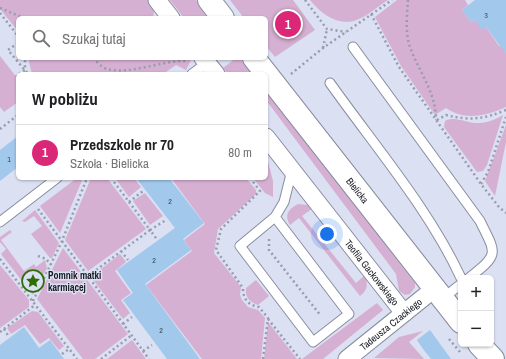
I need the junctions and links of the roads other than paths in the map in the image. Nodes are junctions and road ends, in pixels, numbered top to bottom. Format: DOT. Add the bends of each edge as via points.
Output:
graph roads {
  1 [pos="156,0"];
  2 [pos="208,0"];
  3 [pos="170,16"];
  4 [pos="220,16"];
  5 [pos="352,46"];
  6 [pos="256,60"];
  7 [pos="209,65"];
  8 [pos="196,72"];
  9 [pos="265,72"];
  10 [pos="268,76"];
  11 [pos="330,83"];
  12 [pos="268,140"];
  13 [pos="292,170"];
  14 [pos="54,180"];
  15 [pos="271,220"];
  16 [pos="0,222"];
  17 [pos="460,275"];
  18 [pos="473,275"];
  19 [pos="458,285"];
  20 [pos="438,294"];
  21 [pos="404,313"];
  22 [pos="458,318"];
  23 [pos="482,347"];
  24 [pos="347,359"];
  25 [pos="493,359"];
  1 -- 3 [label="street"];
  2 -- 4 [label="street"];
  5 -- 18 [label="lane" via="480,221 491,243 493,255 490,261"];
  6 -- 9 [label="street, Bielicka"];
  7 -- 8 [label="lane"];
  10 -- 20 [label="street, Bielicka"];
  11 -- 17 [label="lane" via="419,206 446,248"];
  12 -- 13 [label="street, Teofila Gackowskiego"];
  13 -- 15 [label="lane" via="284,202"];
  13 -- 21 [label="street, Teofila Gackowskiego"];
  14 -- 16 [label="lane"];
  15 -- 15 [label="lane" via="349,314 313,342 240,246"];
  19 -- 20 [label="lane"];
  20 -- 21 [label="street, Tadeusza Czackiego"];
  20 -- 22 [label="street, Bielicka"];
  21 -- 24 [label="street, Tadeusza Czackiego"];
  23 -- 25 [label="street"];
}
